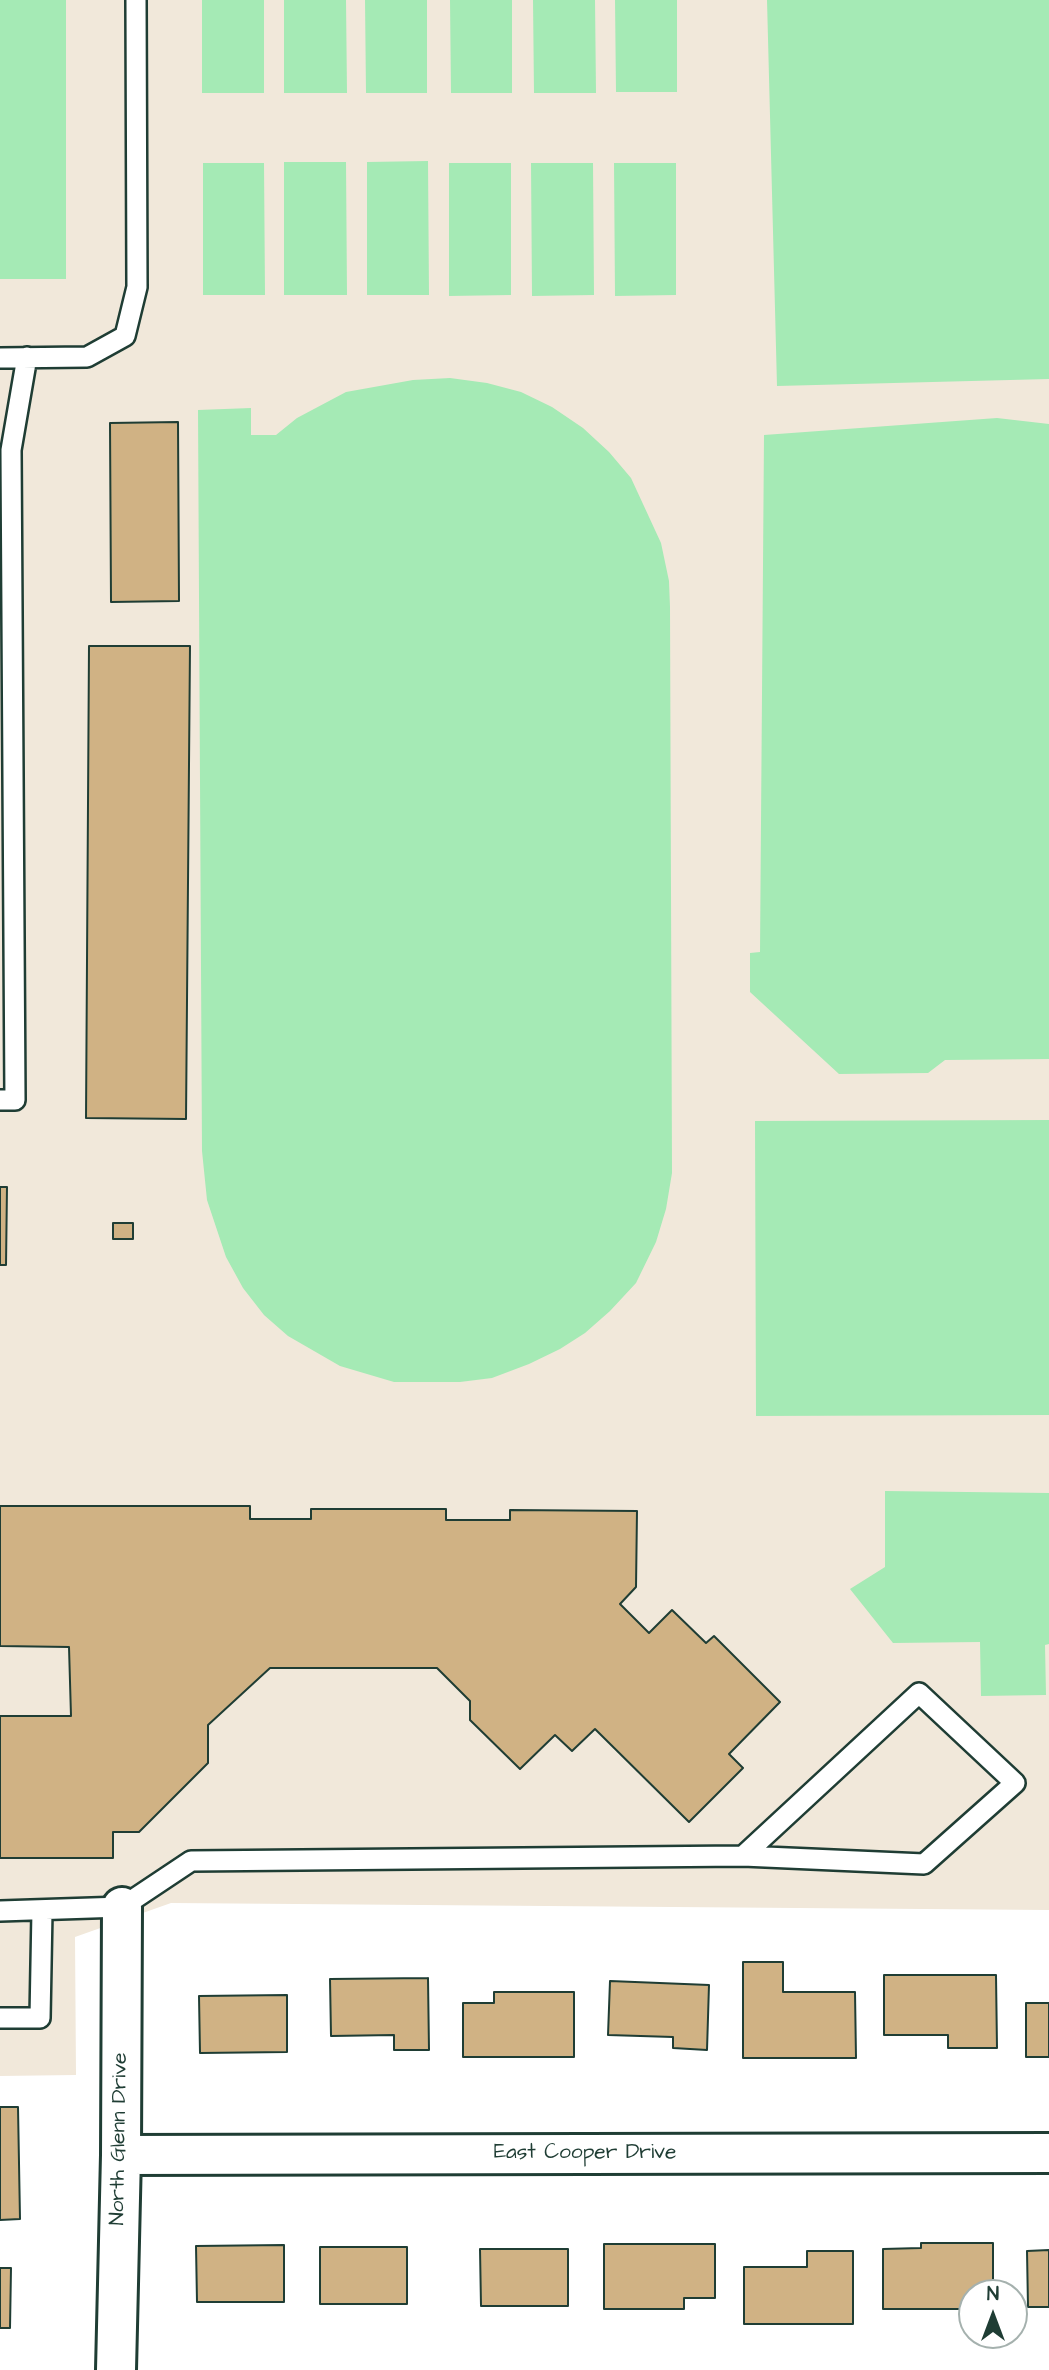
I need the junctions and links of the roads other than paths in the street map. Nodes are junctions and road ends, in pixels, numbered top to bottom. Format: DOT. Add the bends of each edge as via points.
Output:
graph roads {
  1 [pos="136,0"];
  2 [pos="27,357"];
  3 [pos="0,358"];
  4 [pos="6,450"];
  5 [pos="0,1100"];
  6 [pos="743,1856"];
  7 [pos="122,1907"];
  8 [pos="0,1911"];
  9 [pos="42,1911"];
  10 [pos="0,2018"];
  11 [pos="1049,2153"];
  12 [pos="121,2154"];
  13 [pos="116,2370"];
  1 -- 2 [label="lane" via="137,287 125,336 87,357"];
  2 -- 3 [label="lane"];
  2 -- 4 [label="lane"];
  4 -- 5 [label="lane" via="15,1100"];
  6 -- 6 [label="lane" via="925,1864 1015,1783 919,1693"];
  6 -- 7 [label="lane" via="191,1861"];
  7 -- 9 [label="lane"];
  7 -- 12 [label="street, North Glenn Drive"];
  8 -- 9 [label="lane"];
  9 -- 10 [label="lane" via="40,2018"];
  11 -- 12 [label="street, East Cooper Drive"];
  12 -- 13 [label="street, North Glenn Drive"];
}
